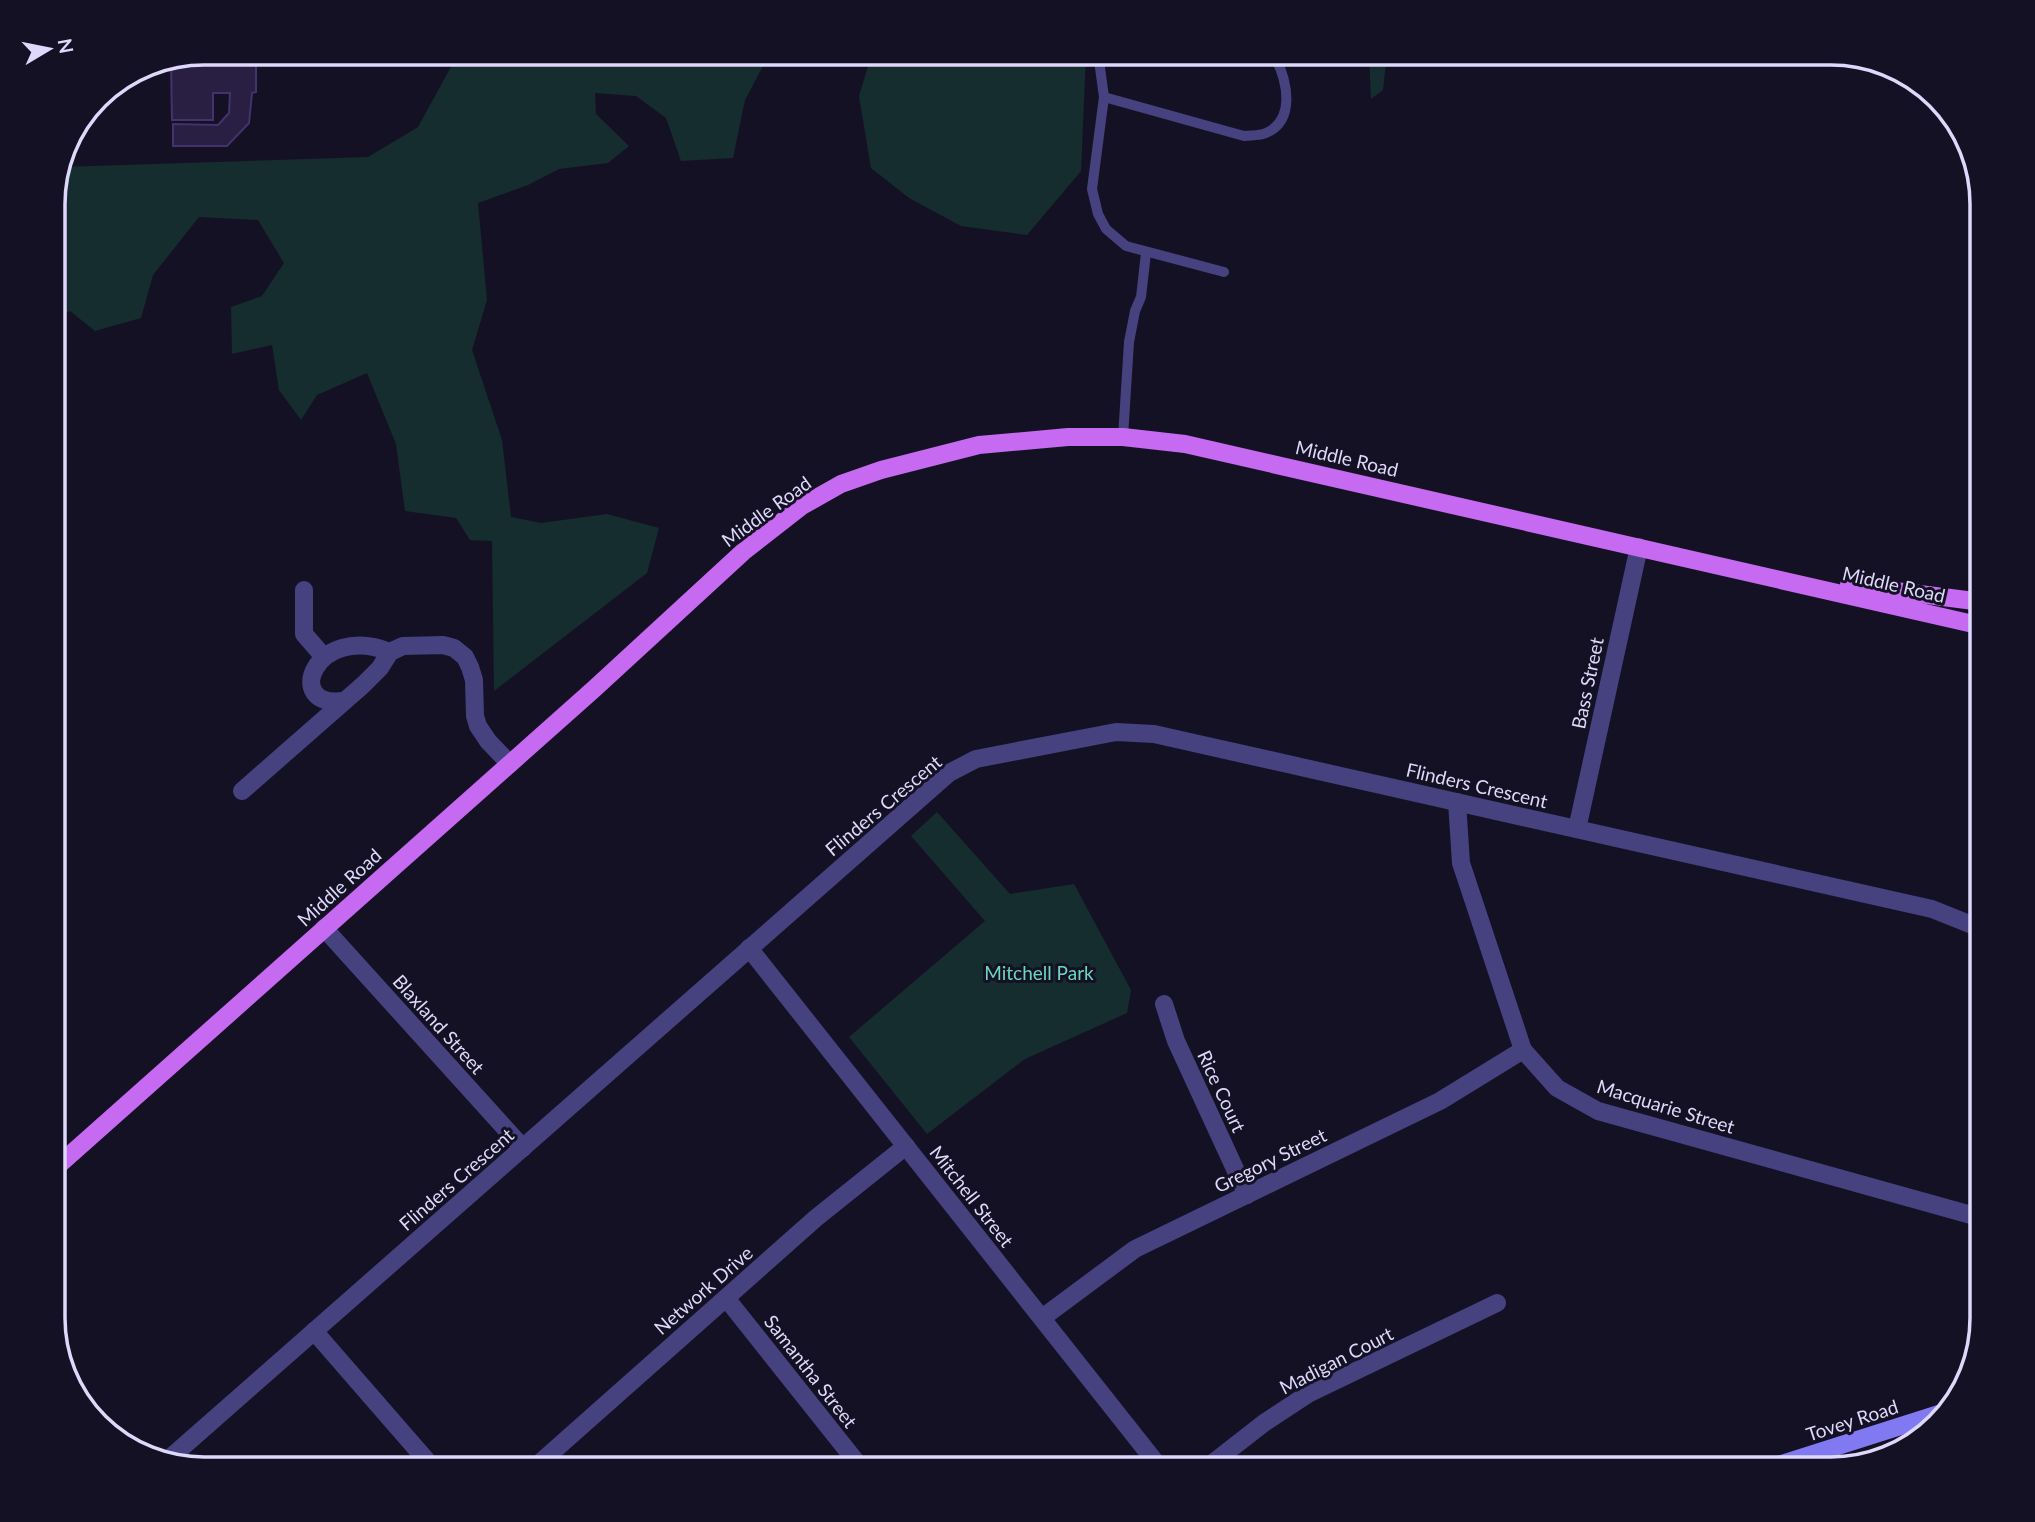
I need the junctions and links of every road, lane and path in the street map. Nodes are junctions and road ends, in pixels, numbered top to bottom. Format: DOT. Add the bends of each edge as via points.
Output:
graph roads {
  1 [pos="1100,65"];
  2 [pos="1279,65"];
  3 [pos="1104,97"];
  4 [pos="1146,253"];
  5 [pos="1224,272"];
  6 [pos="1124,437"];
  7 [pos="1639,547"];
  8 [pos="1755,573"];
  9 [pos="304,590"];
  10 [pos="1970,600"];
  11 [pos="1970,623"];
  12 [pos="390,652"];
  13 [pos="324,657"];
  14 [pos="343,701"];
  15 [pos="510,764"];
  16 [pos="242,791"];
  17 [pos="1457,802"];
  18 [pos="1577,829"];
  19 [pos="1970,924"];
  20 [pos="324,928"];
  21 [pos="749,948"];
  22 [pos="1164,1004"];
  23 [pos="1523,1050"];
  24 [pos="905,1146"];
  25 [pos="523,1148"];
  26 [pos="65,1159"];
  27 [pos="1247,1195"];
  28 [pos="1970,1214"];
  29 [pos="726,1298"];
  30 [pos="1497,1303"];
  31 [pos="1042,1318"];
  32 [pos="314,1331"];
  33 [pos="1927,1418"];
  34 [pos="174,1454"];
  35 [pos="424,1457"];
  36 [pos="547,1457"];
  37 [pos="852,1457"];
  38 [pos="1152,1457"];
  39 [pos="1220,1457"];
  40 [pos="1804,1457"];
  1 -- 3 [label="lane"];
  2 -- 3 [label="lane" via="1287,98 1284,114 1265,134 1244,136"];
  3 -- 4 [label="lane" via="1095,203 1115,239"];
  4 -- 5 [label="lane"];
  4 -- 6 [label="lane" via="1141,298 1129,342"];
  6 -- 7 [label="main road, Middle Road" via="1185,444"];
  6 -- 15 [label="main road, Middle Road" via="979,445 841,484 803,506 743,552"];
  7 -- 8 [label="main road, Middle Road"];
  7 -- 18 [label="street, Bass Street"];
  8 -- 10 [label="main road, Middle Road"];
  8 -- 11 [label="main road, Middle Road"];
  9 -- 13 [label="street" via="304,634"];
  12 -- 13 [label="street" via="355,646"];
  12 -- 14 [label="street" via="380,668"];
  12 -- 15 [label="street" via="403,646 443,645 465,657 474,680 478,726"];
  13 -- 14 [label="street" via="312,670 313,688 319,698"];
  14 -- 16 [label="street"];
  15 -- 20 [label="main road, Middle Road"];
  17 -- 18 [label="street, Flinders Crescent"];
  17 -- 21 [label="street, Flinders Crescent" via="1154,734 1116,732 976,759 949,773"];
  17 -- 23 [label="street, Macquarie Street" via="1461,863"];
  18 -- 19 [label="street, Flinders Crescent" via="1932,909"];
  20 -- 25 [label="street, Blaxland Street"];
  20 -- 26 [label="main road, Middle Road"];
  21 -- 24 [label="street, Mitchell Street"];
  21 -- 25 [label="street, Flinders Crescent"];
  22 -- 27 [label="street, Rice Court" via="1176,1041"];
  23 -- 27 [label="street, Gregory Street" via="1440,1101"];
  23 -- 28 [label="street, Macquarie Street" via="1557,1088 1598,1111"];
  24 -- 29 [label="street, Network Drive"];
  24 -- 31 [label="street, Mitchell Street"];
  25 -- 32 [label="street, Flinders Crescent"];
  27 -- 31 [label="street, Gregory Street" via="1135,1249"];
  29 -- 36 [label="street, Network Drive"];
  29 -- 37 [label="street, Samantha Street"];
  30 -- 39 [label="street, Madigan Court" via="1308,1394"];
  31 -- 38 [label="street, Mitchell Street"];
  32 -- 34 [label="street, Flinders Crescent"];
  32 -- 35 [label="street"];
  33 -- 40 [label="street, Tovey Road"];
}
